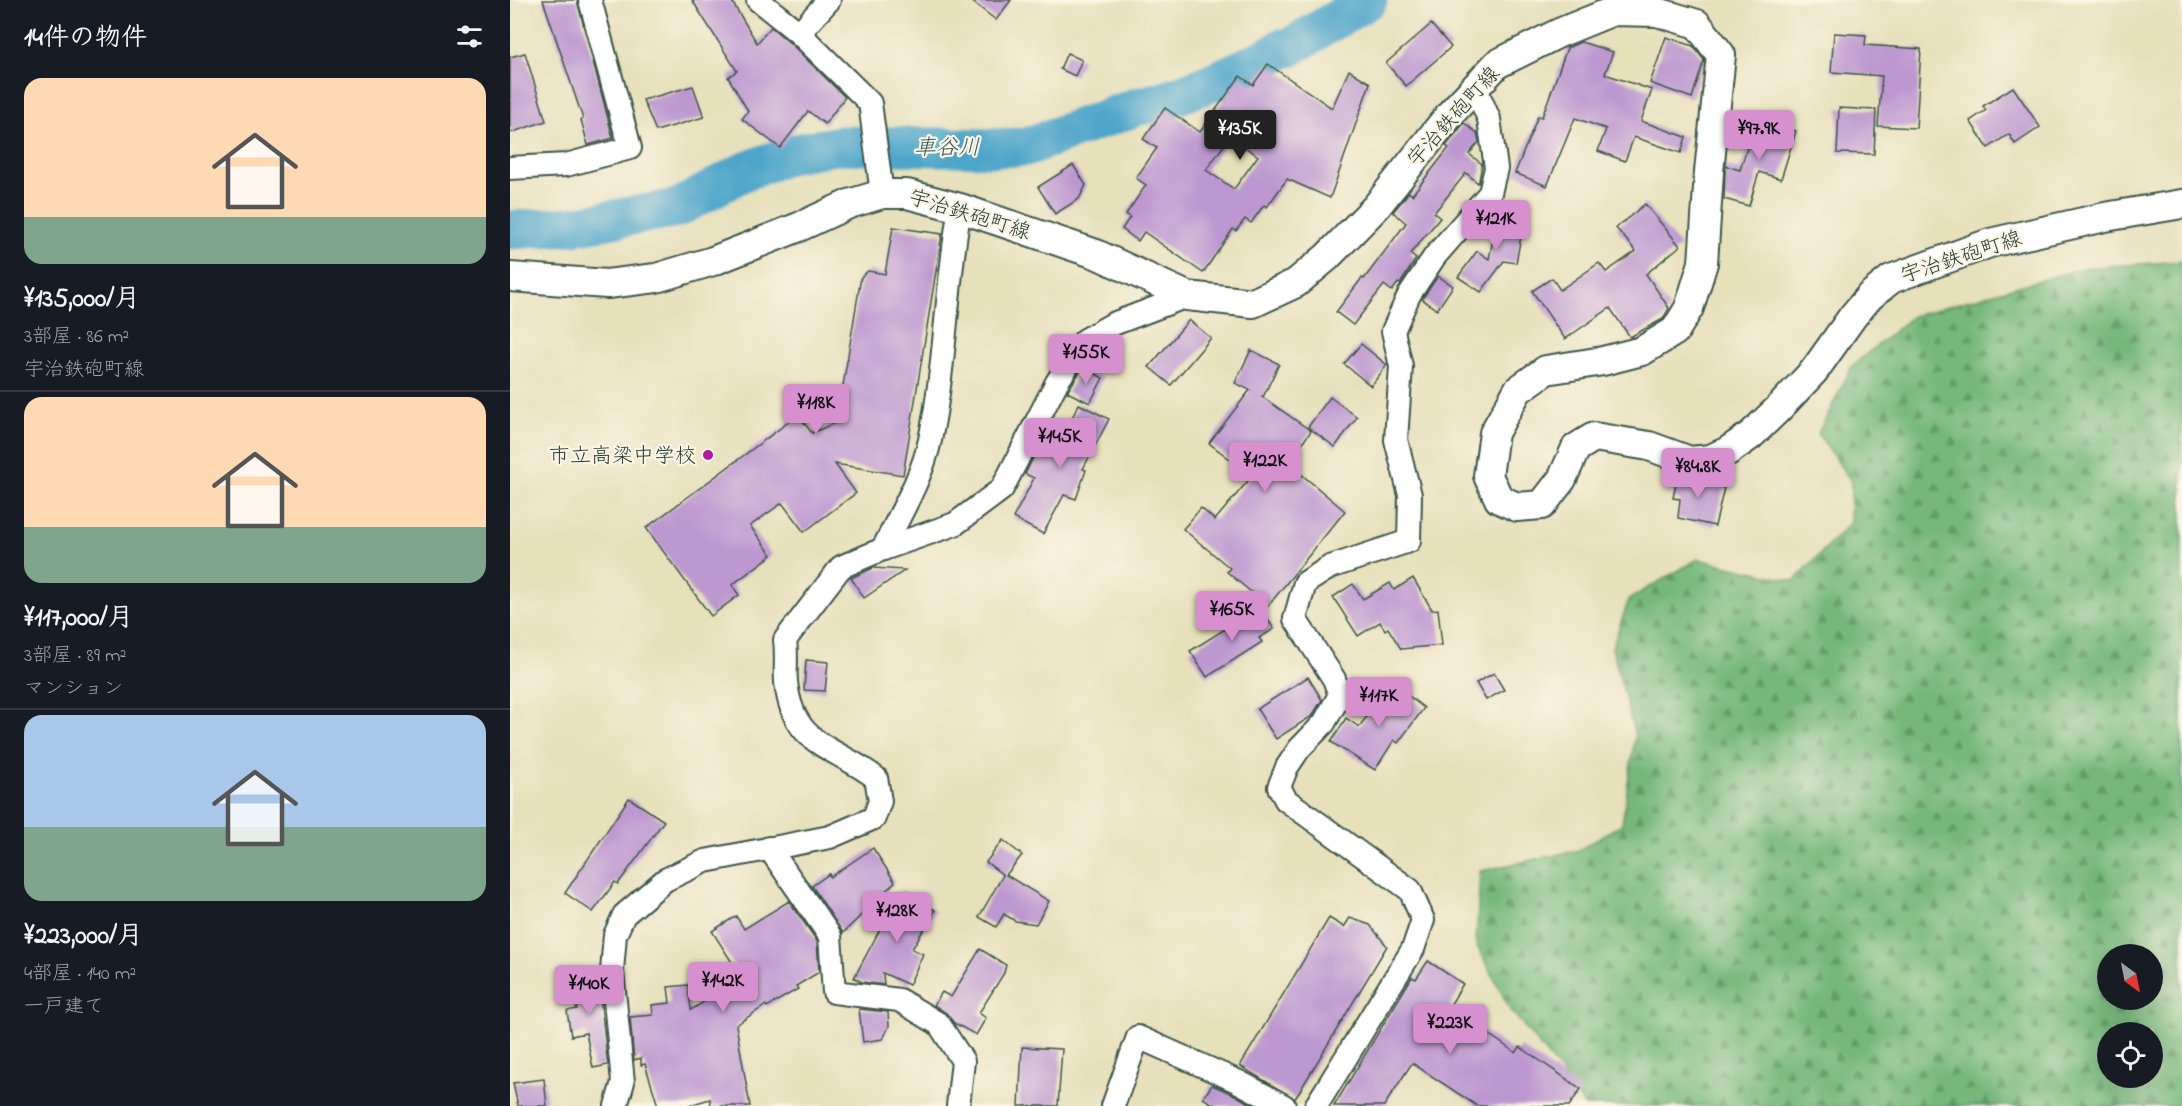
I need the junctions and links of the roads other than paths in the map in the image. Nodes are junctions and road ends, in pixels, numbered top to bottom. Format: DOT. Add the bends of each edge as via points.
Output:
graph roads {
  1 [pos="590,0"];
  2 [pos="758,0"];
  3 [pos="829,0"];
  4 [pos="799,33"];
  5 [pos="1475,87"];
  6 [pos="510,168"];
  7 [pos="880,184"];
  8 [pos="2182,204"];
  9 [pos="960,208"];
  10 [pos="510,277"];
  11 [pos="1187,296"];
  12 [pos="883,549"];
  13 [pos="769,848"];
  14 [pos="616,1106"];
  15 [pos="958,1106"];
  16 [pos="1113,1106"];
  17 [pos="1284,1106"];
  18 [pos="1316,1106"];
  1 -- 6 [label="street" via="630,148 566,165"];
  2 -- 4 [label="street"];
  3 -- 4 [label="street"];
  4 -- 7 [label="street" via="870,103"];
  5 -- 8 [label="main road, 宇治鉄砲町線" via="1497,64 1613,11 1657,12 1697,24 1720,55 1703,263 1689,309 1675,331 1642,351 1546,370 1518,390 1494,433 1488,476 1499,499 1517,507 1542,505 1562,479 1576,448 1594,437 1649,446 1690,461 1710,459 1728,451 1779,408 1814,371 1870,296 1891,279 1990,243"];
  5 -- 11 [label="main road, 宇治鉄砲町線" via="1376,207 1296,283 1253,303"];
  5 -- 18 [label="street" via="1489,119 1496,168 1490,193 1435,256 1410,295 1393,332 1401,366 1396,440 1410,495 1409,541 1330,567 1305,583 1295,619 1340,695 1324,723 1287,767 1279,787 1286,800 1410,890 1423,920 1413,949"];
  7 -- 9 [label="main road, 宇治鉄砲町線"];
  7 -- 10 [label="main road, 宇治鉄砲町線" via="849,204 799,227 656,278 607,284"];
  9 -- 11 [label="main road, 宇治鉄砲町線" via="1096,254"];
  9 -- 12 [label="street" via="930,441 916,482"];
  11 -- 12 [label="street" via="1113,324 1085,340 1057,382 1002,489 955,524"];
  12 -- 13 [label="street" via="841,567 785,640 786,681 797,722 813,741 876,778 880,801 874,818 830,837"];
  13 -- 14 [label="street" via="705,861 665,880 624,915 615,935 612,971 623,1082"];
  13 -- 15 [label="street" via="830,936 834,992 899,1000 939,1024 963,1061"];
  16 -- 17 [label="street" via="1138,1037"];
}
